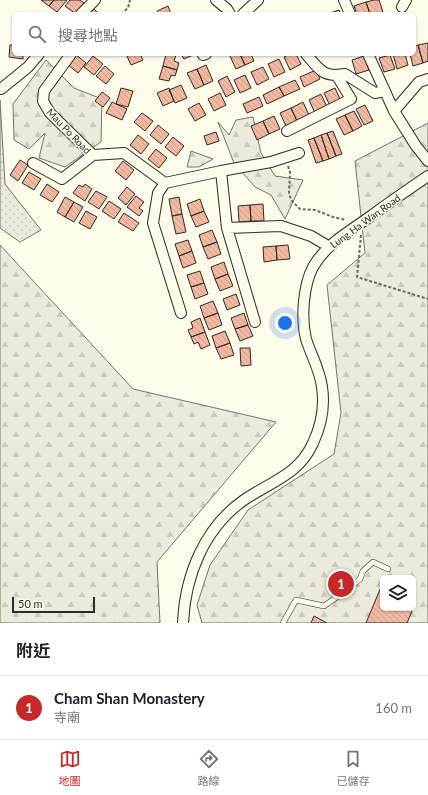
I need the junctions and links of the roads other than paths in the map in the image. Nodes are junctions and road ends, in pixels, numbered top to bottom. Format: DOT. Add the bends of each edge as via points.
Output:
graph roads {
  1 [pos="95,0"];
  2 [pos="216,0"];
  3 [pos="258,0"];
  4 [pos="344,0"];
  5 [pos="83,12"];
  6 [pos="229,12"];
  7 [pos="246,12"];
  8 [pos="349,12"];
  9 [pos="37,56"];
  10 [pos="70,56"];
  11 [pos="308,56"];
  12 [pos="369,56"];
  13 [pos="337,76"];
  14 [pos="428,78"];
  15 [pos="1,89"];
  16 [pos="385,91"];
  17 [pos="394,111"];
  18 [pos="287,131"];
  19 [pos="299,153"];
  20 [pos="93,155"];
  21 [pos="428,161"];
  22 [pos="33,163"];
  23 [pos="221,171"];
  24 [pos="428,176"];
  25 [pos="165,182"];
  26 [pos="227,228"];
  27 [pos="328,246"];
  28 [pos="181,313"];
  29 [pos="255,322"];
  30 [pos="388,569"];
  31 [pos="183,623"];
  32 [pos="283,623"];
  1 -- 5 [label="street"];
  2 -- 6 [label="street"];
  3 -- 7 [label="street"];
  4 -- 8 [label="street"];
  9 -- 15 [label="street"];
  10 -- 20 [label="street, Mau Po Road" via="44,91 43,101 50,112"];
  11 -- 13 [label="street" via="321,71"];
  12 -- 16 [label="street"];
  13 -- 16 [label="street" via="345,74 375,93"];
  13 -- 18 [label="street" via="351,100"];
  14 -- 17 [label="street" via="419,82"];
  16 -- 17 [label="street"];
  17 -- 21 [label="street"];
  19 -- 23 [label="street" via="271,162"];
  20 -- 22 [label="street" via="62,179"];
  20 -- 25 [label="street, Mau Po Road" via="124,153"];
  23 -- 25 [label="street"];
  23 -- 26 [label="street"];
  24 -- 27 [label="street, Lung Ha Wan Road"];
  25 -- 28 [label="street" via="158,193 153,223"];
  26 -- 27 [label="street" via="282,226 311,236"];
  26 -- 29 [label="street"];
  27 -- 31 [label="street, Lung Ha Wan Road" via="312,268 303,312 306,338 317,365 322,388 322,412 316,435 307,454 293,470 244,500 215,528 201,550 191,575"];
  30 -- 32 [label="lane" via="373,562 363,571 360,579 324,606 296,600"];
}
